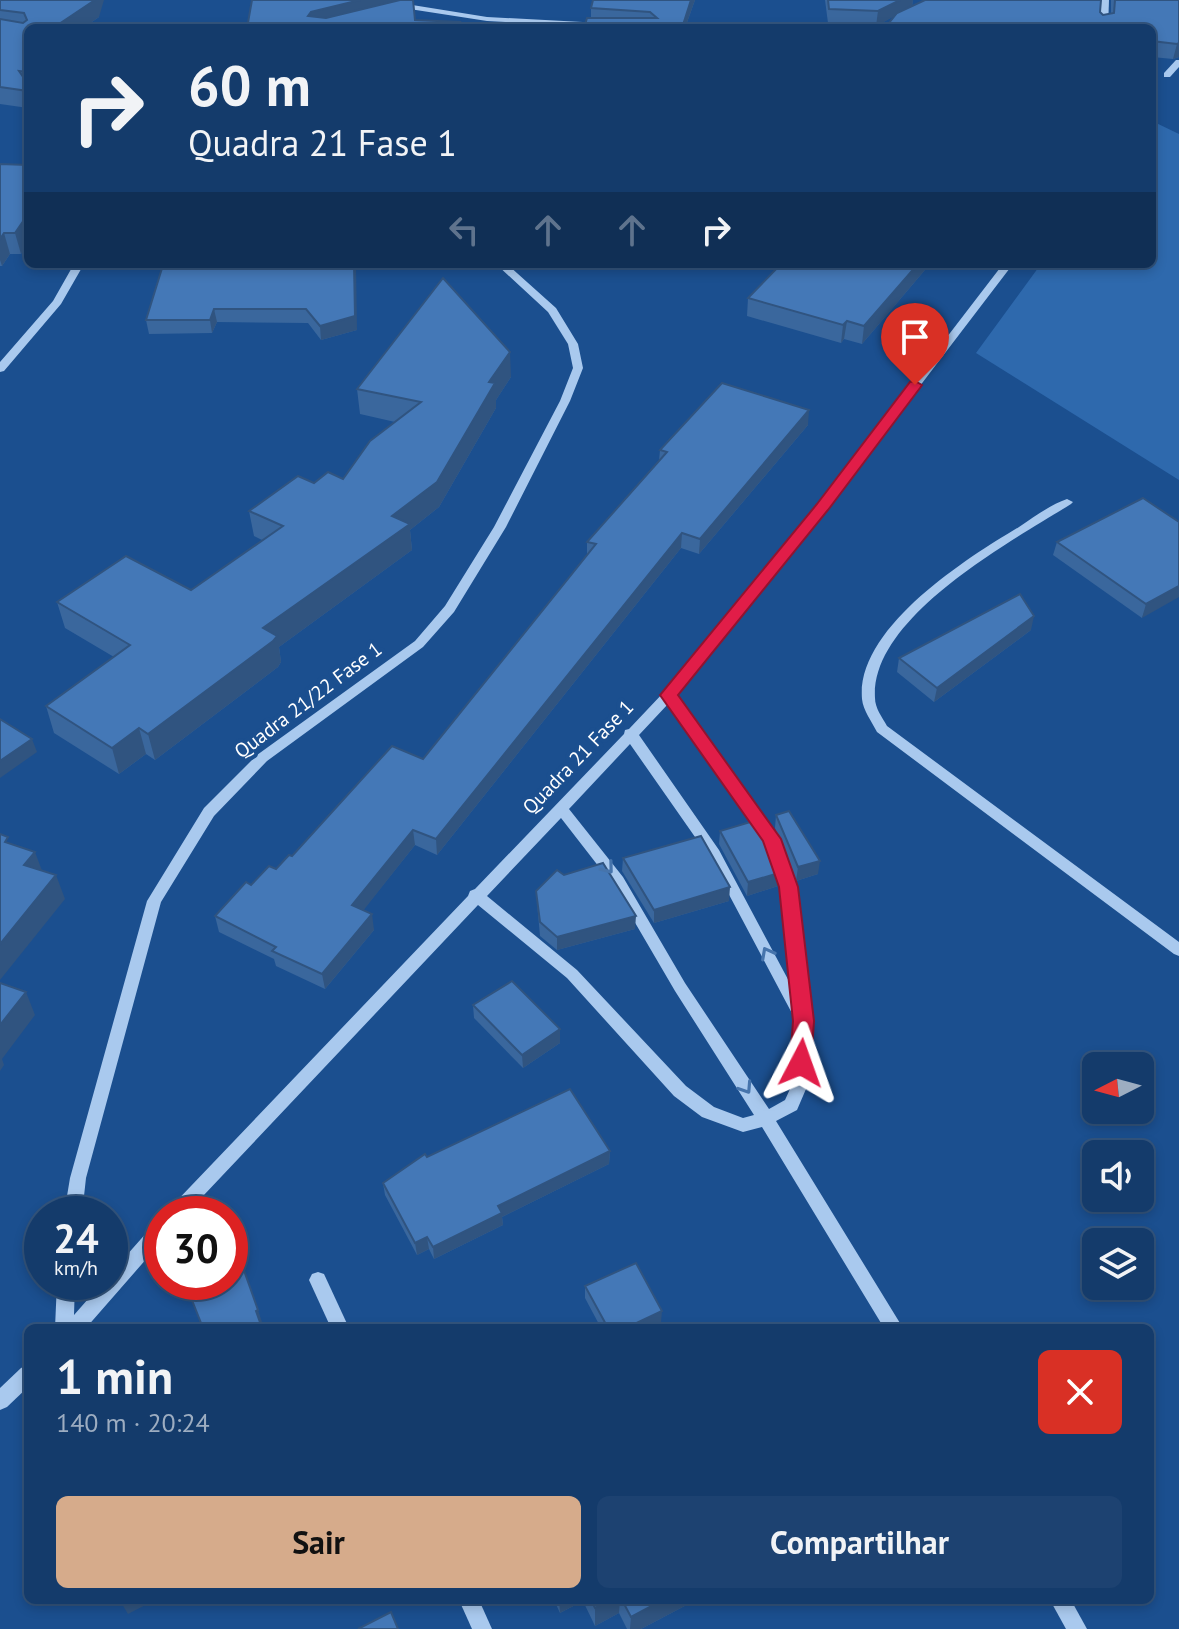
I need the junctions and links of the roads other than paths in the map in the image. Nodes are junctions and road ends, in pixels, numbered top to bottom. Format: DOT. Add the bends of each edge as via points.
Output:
graph roads {
  1 [pos="433,0"];
  2 [pos="935,0"];
  3 [pos="1105,0"];
  4 [pos="406,6"];
  5 [pos="392,10"];
  6 [pos="586,24"];
  7 [pos="893,24"];
  8 [pos="1104,24"];
  9 [pos="1179,62"];
  10 [pos="1167,75"];
  11 [pos="77,268"];
  12 [pos="505,268"];
  13 [pos="1005,268"];
  14 [pos="0,369"];
  15 [pos="1067,502"];
  16 [pos="669,695"];
  17 [pos="630,733"];
  18 [pos="560,807"];
  19 [pos="475,895"];
  20 [pos="1179,950"];
  21 [pos="803,1021"];
  22 [pos="766,1119"];
  23 [pos="76,1196"];
  24 [pos="192,1196"];
  25 [pos="144,1248"];
  26 [pos="318,1280"];
  27 [pos="65,1300"];
  28 [pos="64,1324"];
  29 [pos="78,1324"];
  30 [pos="338,1324"];
  31 [pos="892,1324"];
  32 [pos="24,1378"];
  33 [pos="0,1401"];
  34 [pos="471,1604"];
  35 [pos="1062,1604"];
  36 [pos="482,1629"];
  37 [pos="1077,1629"];
  1 -- 4 [label="street"];
  2 -- 7 [label="street"];
  3 -- 8 [label="street"];
  4 -- 5 [label="street"];
  4 -- 6 [label="street" via="487,19"];
  9 -- 10 [label="street"];
  11 -- 14 [label="street" via="57,302"];
  12 -- 23 [label="street, Quadra 21/22 Fase 1" via="552,310 573,344 578,368 565,401 500,527 450,609 419,644 262,758 209,812 154,901"];
  13 -- 16 [label="street, Quadra 21 Fase 1" via="822,507"];
  15 -- 20 [label="street" via="915,605 888,637 869,680 867,700 882,729"];
  16 -- 17 [label="street, Quadra 21 Fase 1"];
  16 -- 21 [label="street" via="771,839 788,887"];
  17 -- 18 [label="street, Quadra 21 Fase 1"];
  21 -- 17 [label="street, one-way" via="714,854"];
  18 -- 19 [label="street, Quadra 21 Fase 1"];
  18 -- 22 [label="street, one-way" via="618,881"];
  19 -- 22 [label="street" via="572,974 680,1091 737,1125"];
  19 -- 24 [label="street, Quadra 21 Fase 1"];
  21 -- 22 [label="street" via="795,1100"];
  22 -- 31 [label="street"];
  25 -- 29 [label="street"];
  26 -- 30 [label="street"];
  27 -- 28 [label="street"];
  32 -- 33 [label="street"];
  34 -- 36 [label="street"];
  35 -- 37 [label="street"];
}
